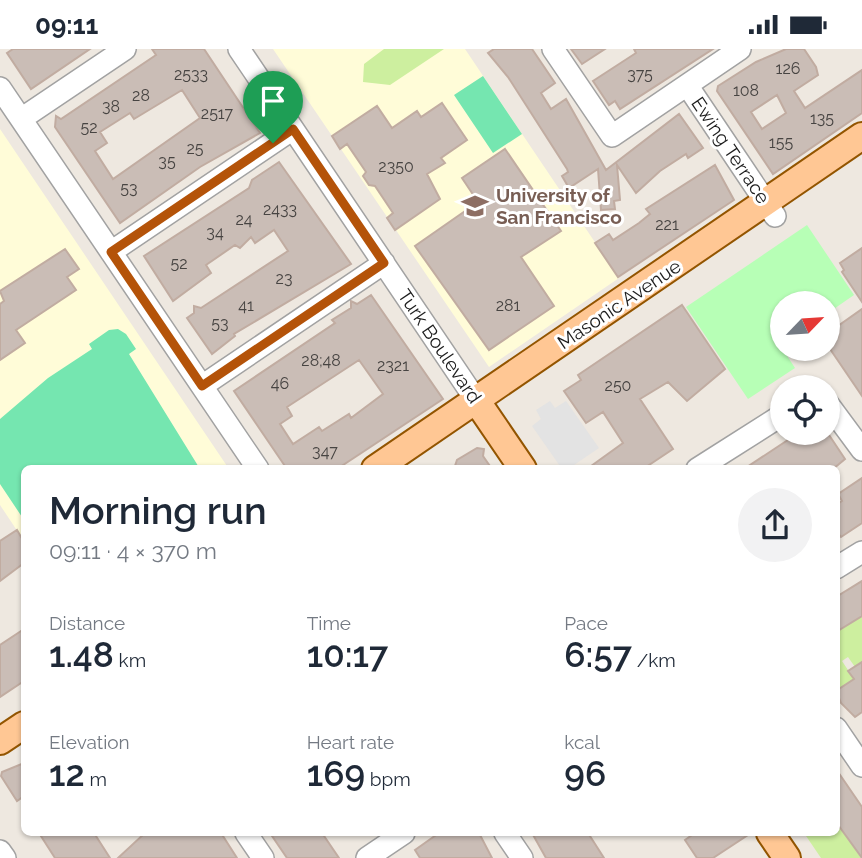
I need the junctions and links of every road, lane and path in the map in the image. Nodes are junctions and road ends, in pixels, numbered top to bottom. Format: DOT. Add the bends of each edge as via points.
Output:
graph roads {
  1 [pos="125,49"];
  2 [pos="239,49"];
  3 [pos="553,49"];
  4 [pos="740,49"];
  5 [pos="687,85"];
  6 [pos="0,88"];
  7 [pos="21,119"];
  8 [pos="293,129"];
  9 [pos="862,136"];
  10 [pos="862,159"];
  11 [pos="771,210"];
  12 [pos="111,252"];
  13 [pos="384,263"];
  14 [pos="202,386"];
  15 [pos="481,407"];
  16 [pos="840,420"];
  17 [pos="770,423"];
  18 [pos="862,450"];
  19 [pos="255,465"];
  20 [pos="382,465"];
  21 [pos="407,465"];
  22 [pos="520,465"];
  23 [pos="703,465"];
  24 [pos="862,552"];
  25 [pos="840,566"];
  26 [pos="21,709"];
  27 [pos="0,723"];
  28 [pos="21,727"];
  29 [pos="840,731"];
  30 [pos="0,741"];
  31 [pos="856,744"];
  32 [pos="862,766"];
  33 [pos="248,836"];
  34 [pos="400,836"];
  35 [pos="507,836"];
  36 [pos="772,836"];
  37 [pos="0,851"];
  38 [pos="5,858"];
  39 [pos="263,858"];
  40 [pos="367,858"];
  41 [pos="522,858"];
  42 [pos="787,858"];
  1 -- 7 [label="street"];
  2 -- 8 [label="street, Turk Boulevard"];
  3 -- 5 [label="street, Ewing Terrace" via="612,136"];
  4 -- 5 [label="street, Ewing Terrace"];
  5 -- 11 [label="street, Ewing Terrace"];
  6 -- 7 [label="street"];
  7 -- 12 [label="street"];
  8 -- 12 [label="street"];
  8 -- 13 [label="street, Turk Boulevard"];
  9 -- 11 [label="main road, Masonic Avenue"];
  10 -- 11 [label="main road, Masonic Avenue"];
  11 -- 15 [label="main road, Masonic Avenue"];
  12 -- 14 [label="street"];
  13 -- 14 [label="street"];
  13 -- 15 [label="street, Turk Boulevard"];
  14 -- 19 [label="street"];
  15 -- 20 [label="main road, Masonic Avenue"];
  15 -- 21 [label="main road, Masonic Avenue"];
  15 -- 22 [label="main road, Turk Boulevard"];
  16 -- 18 [label="street"];
  17 -- 23 [label="street"];
  24 -- 25 [label="street"];
  26 -- 27 [label="main road"];
  28 -- 30 [label="main road"];
  29 -- 31 [label="street"];
  31 -- 32 [label="street"];
  33 -- 39 [label="street"];
  34 -- 40 [label="street"];
  35 -- 41 [label="street"];
  36 -- 42 [label="main road"];
  37 -- 38 [label="street"];
}
